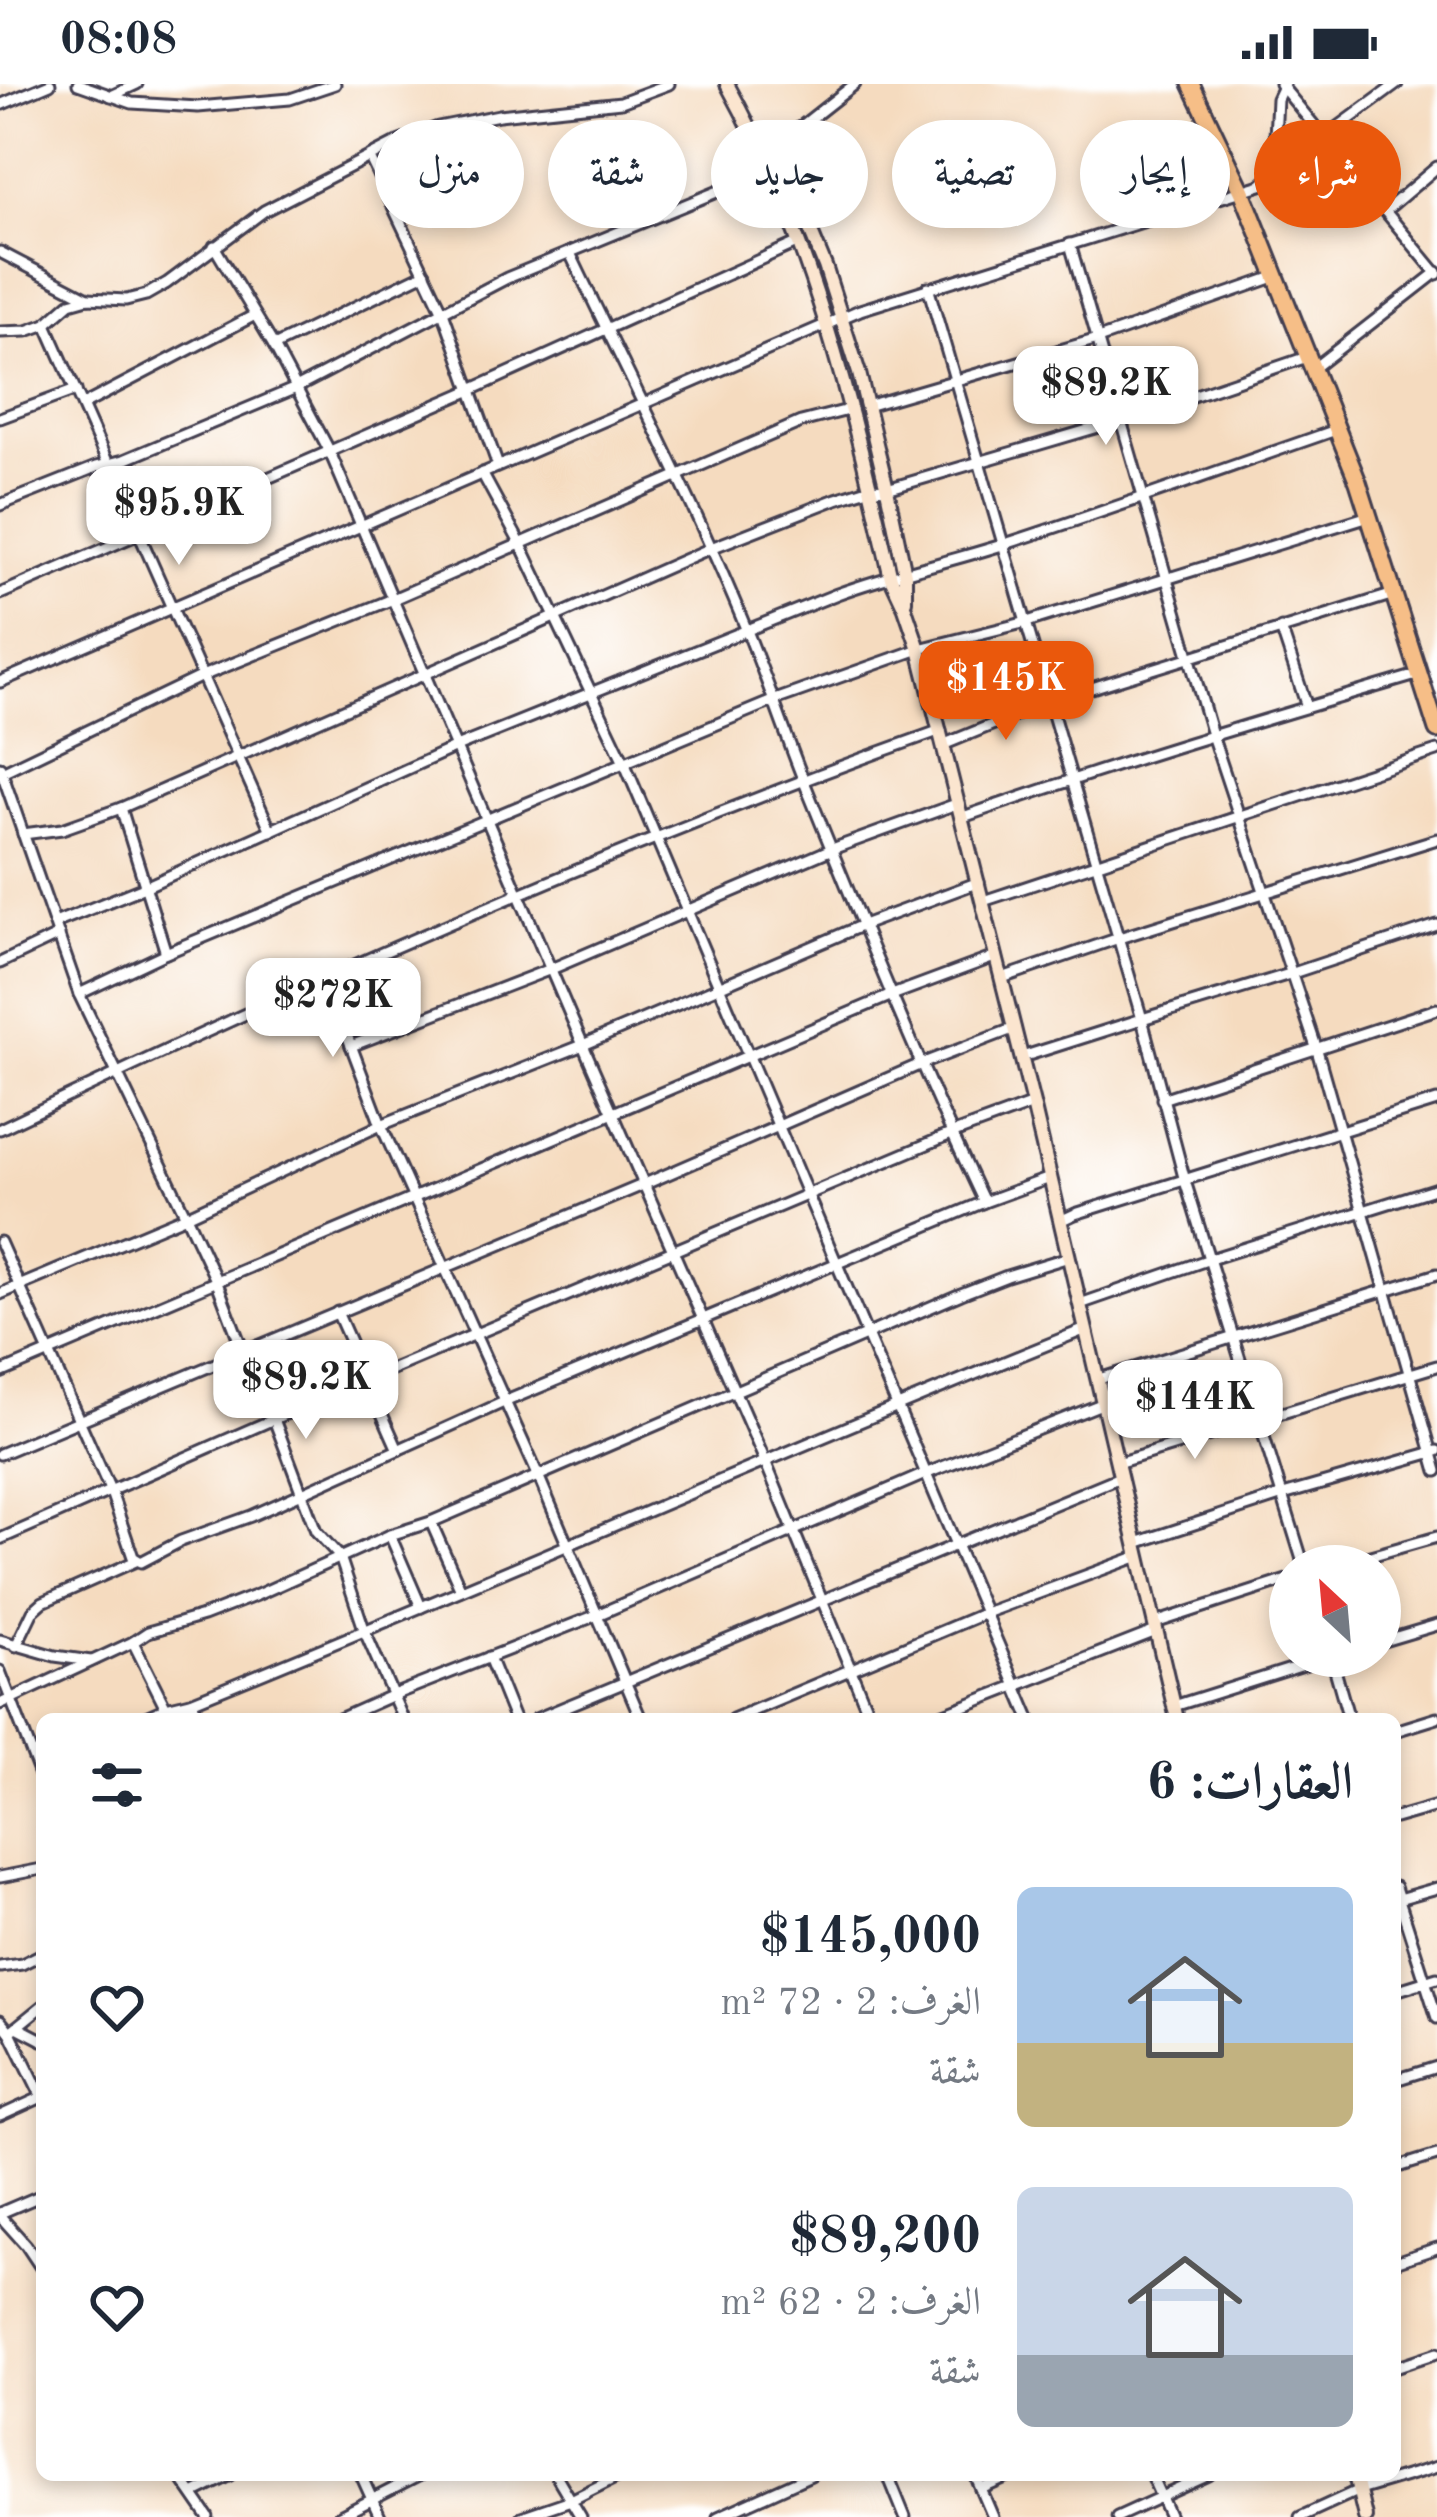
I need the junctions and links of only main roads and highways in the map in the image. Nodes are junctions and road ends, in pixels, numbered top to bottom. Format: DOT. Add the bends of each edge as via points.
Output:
graph roads {
  1 [pos="1191,84"];
  2 [pos="1433,702"];
  3 [pos="1437,730"];
  1 -- 2 [label="highway" via="1312,362"];
  2 -- 3 [label="highway"];
}
